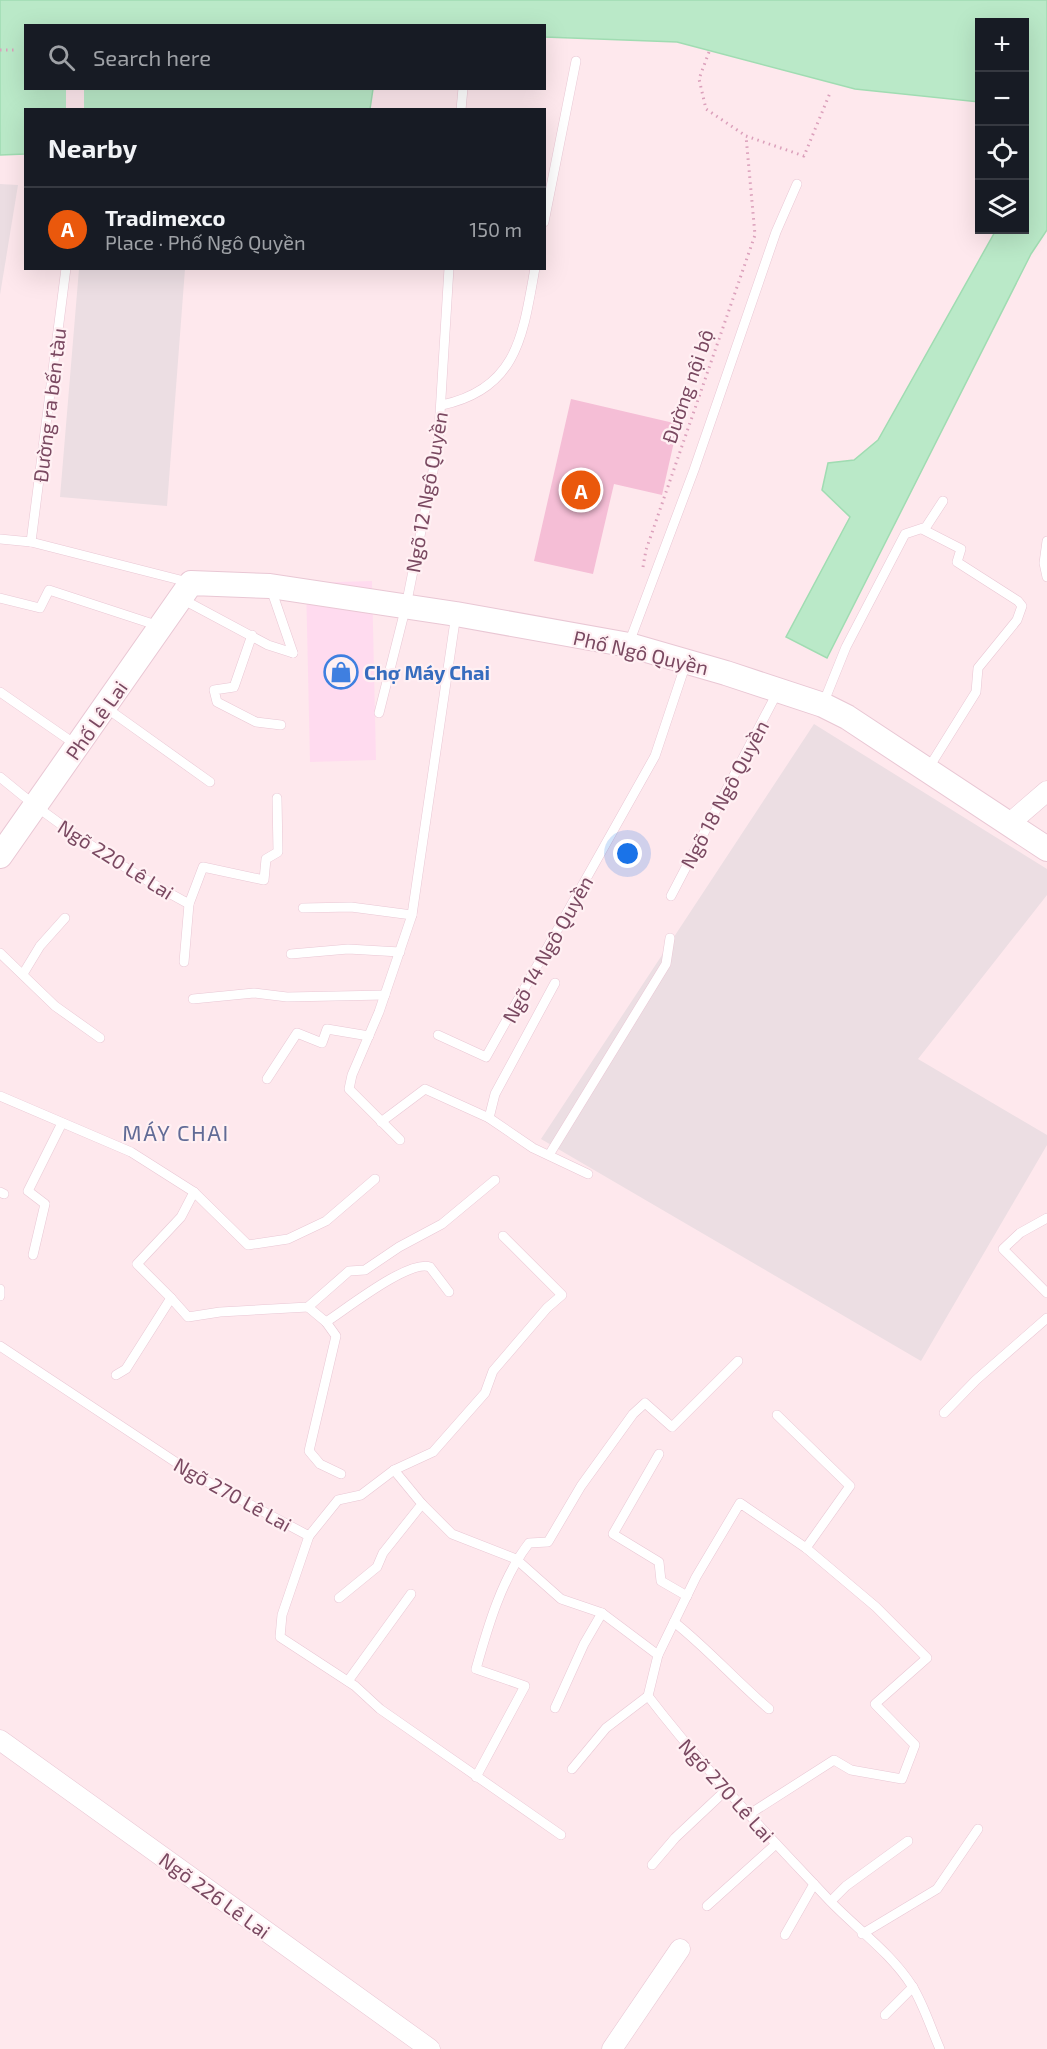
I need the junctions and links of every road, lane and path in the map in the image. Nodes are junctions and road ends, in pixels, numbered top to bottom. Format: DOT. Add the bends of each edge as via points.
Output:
graph roads {
  1 [pos="0,50"];
  2 [pos="16,50"];
  3 [pos="709,52"];
  4 [pos="576,61"];
  5 [pos="463,90"];
  6 [pos="830,93"];
  7 [pos="461,108"];
  8 [pos="746,136"];
  9 [pos="796,184"];
  10 [pos="546,212"];
  11 [pos="66,270"];
  12 [pos="449,270"];
  13 [pos="536,270"];
  14 [pos="442,405"];
  15 [pos="943,501"];
  16 [pos="922,529"];
  17 [pos="0,539"];
  18 [pos="1047,541"];
  19 [pos="31,542"];
  20 [pos="642,572"];
  21 [pos="1047,577"];
  22 [pos="270,586"];
  23 [pos="186,591"];
  24 [pos="0,598"];
  25 [pos="406,606"];
  26 [pos="456,614"];
  27 [pos="162,626"];
  28 [pos="252,635"];
  29 [pos="629,645"];
  30 [pos="687,661"];
  31 [pos="778,691"];
  32 [pos="0,692"];
  33 [pos="823,705"];
  34 [pos="105,707"];
  35 [pos="379,713"];
  36 [pos="281,725"];
  37 [pos="78,746"];
  38 [pos="928,769"];
  39 [pos="0,777"];
  40 [pos="210,782"];
  41 [pos="1047,791"];
  42 [pos="278,798"];
  43 [pos="35,807"];
  44 [pos="1010,823"];
  45 [pos="1047,849"];
  46 [pos="0,856"];
  47 [pos="671,896"];
  48 [pos="189,904"];
  49 [pos="303,908"];
  50 [pos="412,915"];
  51 [pos="65,918"];
  52 [pos="670,938"];
  53 [pos="400,952"];
  54 [pos="0,953"];
  55 [pos="291,954"];
  56 [pos="184,962"];
  57 [pos="23,974"];
  58 [pos="555,983"];
  59 [pos="385,995"];
  60 [pos="193,999"];
  61 [pos="438,1035"];
  62 [pos="369,1036"];
  63 [pos="100,1038"];
  64 [pos="267,1079"];
  65 [pos="0,1096"];
  66 [pos="489,1118"];
  67 [pos="381,1122"];
  68 [pos="62,1123"];
  69 [pos="400,1140"];
  70 [pos="549,1155"];
  71 [pos="588,1174"];
  72 [pos="375,1179"];
  73 [pos="495,1180"];
  74 [pos="195,1192"];
  75 [pos="1047,1218"];
  76 [pos="503,1236"];
  77 [pos="33,1255"];
  78 [pos="0,1289"];
  79 [pos="449,1292"];
  80 [pos="1047,1293"];
  81 [pos="0,1296"];
  82 [pos="171,1298"];
  83 [pos="308,1307"];
  84 [pos="1047,1318"];
  85 [pos="326,1322"];
  86 [pos="0,1346"];
  87 [pos="738,1361"];
  88 [pos="116,1375"];
  89 [pos="944,1413"];
  90 [pos="777,1414"];
  91 [pos="659,1454"];
  92 [pos="394,1470"];
  93 [pos="341,1474"];
  94 [pos="422,1504"];
  95 [pos="309,1536"];
  96 [pos="806,1548"];
  97 [pos="516,1559"];
  98 [pos="411,1594"];
  99 [pos="687,1596"];
  100 [pos="339,1598"];
  101 [pos="602,1613"];
  102 [pos="674,1622"];
  103 [pos="658,1655"];
  104 [pos="348,1681"];
  105 [pos="648,1696"];
  106 [pos="555,1708"];
  107 [pos="769,1709"];
  108 [pos="0,1740"];
  109 [pos="572,1769"];
  110 [pos="476,1777"];
  111 [pos="725,1791"];
  112 [pos="748,1815"];
  113 [pos="978,1829"];
  114 [pos="561,1834"];
  115 [pos="908,1841"];
  116 [pos="776,1844"];
  117 [pos="652,1865"];
  118 [pos="814,1884"];
  119 [pos="831,1901"];
  120 [pos="707,1906"];
  121 [pos="862,1934"];
  122 [pos="785,1935"];
  123 [pos="680,1949"];
  124 [pos="913,1987"];
  125 [pos="885,2015"];
  126 [pos="430,2049"];
  127 [pos="612,2049"];
  128 [pos="940,2049"];
  1 -- 2 [label="path"];
  3 -- 8 [label="path" via="699,79 706,109"];
  4 -- 10 [label="lane"];
  5 -- 7 [label="lane"];
  6 -- 8 [label="path" via="804,156"];
  8 -- 20 [label="path, Đường nội bộ" via="755,235 646,550"];
  9 -- 29 [label="lane"];
  11 -- 19 [label="lane, Đường ra bến tàu"];
  12 -- 14 [label="lane, Ngõ 12 Ngô Quyền"];
  13 -- 14 [label="lane" via="524,324 507,368 474,394"];
  14 -- 25 [label="lane, Ngõ 12 Ngô Quyền" via="438,446"];
  15 -- 16 [label="lane"];
  16 -- 33 [label="lane" via="905,534 851,637"];
  16 -- 38 [label="lane" via="962,549 957,562 1022,606 1017,620 978,668 976,692"];
  17 -- 19 [label="lane"];
  18 -- 21 [label="lane"];
  19 -- 23 [label="lane"];
  22 -- 23 [label="street, Phố Ngô Quyền"];
  22 -- 25 [label="street, Phố Ngô Quyền"];
  22 -- 28 [label="lane" via="293,653"];
  23 -- 27 [label="street, Phố Lê Lai"];
  23 -- 28 [label="lane"];
  24 -- 27 [label="lane" via="40,608 49,590"];
  25 -- 26 [label="street, Phố Ngô Quyền"];
  25 -- 35 [label="lane, Ngõ 12 Ngô Quyền"];
  26 -- 29 [label="street, Phố Ngô Quyền"];
  26 -- 50 [label="lane"];
  27 -- 34 [label="street, Phố Lê Lai"];
  28 -- 36 [label="lane" via="234,687 214,690 217,702 256,722"];
  29 -- 30 [label="street, Phố Ngô Quyền"];
  30 -- 31 [label="street, Phố Ngô Quyền"];
  30 -- 61 [label="lane, Ngõ 14 Ngô Quyền" via="655,756 486,1058"];
  31 -- 33 [label="street, Phố Ngô Quyền"];
  31 -- 47 [label="lane, Ngõ 18 Ngô Quyền"];
  32 -- 37 [label="lane"];
  33 -- 38 [label="street, Phố Ngô Quyền"];
  34 -- 37 [label="street, Phố Lê Lai"];
  34 -- 40 [label="lane"];
  37 -- 43 [label="street, Phố Lê Lai"];
  38 -- 44 [label="street, Phố Ngô Quyền"];
  39 -- 43 [label="lane, Ngõ 220 Lê Lai"];
  41 -- 44 [label="street"];
  42 -- 48 [label="lane, Ngõ 220 Lê Lai" via="278,852 266,859 264,879 203,867"];
  43 -- 46 [label="street, Phố Lê Lai"];
  43 -- 48 [label="lane, Ngõ 220 Lê Lai" via="108,857"];
  44 -- 45 [label="street, Phố Ngô Quyền"];
  48 -- 56 [label="lane"];
  49 -- 50 [label="lane" via="351,907"];
  50 -- 53 [label="lane"];
  51 -- 57 [label="lane" via="40,946"];
  52 -- 70 [label="lane" via="666,964"];
  53 -- 55 [label="lane" via="348,949"];
  53 -- 59 [label="lane"];
  54 -- 57 [label="lane"];
  57 -- 63 [label="lane" via="55,1006"];
  58 -- 66 [label="lane" via="495,1094"];
  59 -- 60 [label="lane" via="287,997 254,993"];
  59 -- 62 [label="lane"];
  62 -- 64 [label="lane" via="327,1029 322,1043 297,1033"];
  62 -- 67 [label="lane" via="349,1089"];
  65 -- 68 [label="lane"];
  66 -- 67 [label="lane" via="425,1089"];
  66 -- 70 [label="lane"];
  67 -- 69 [label="lane"];
  68 -- 74 [label="lane" via="131,1152"];
  68 -- 77 [label="lane" via="28,1191 45,1204"];
  70 -- 71 [label="lane"];
  72 -- 74 [label="lane" via="326,1221 288,1239 248,1245"];
  73 -- 83 [label="lane" via="442,1224 365,1270 349,1271"];
  74 -- 82 [label="lane" via="181,1217 137,1264"];
  75 -- 80 [label="lane" via="1020,1233 1003,1249"];
  76 -- 92 [label="lane, Ngõ 270 Lê Lai" via="562,1295 493,1371 485,1393 433,1452"];
  78 -- 81 [label="lane"];
  79 -- 85 [label="lane" via="430,1268 419,1266"];
  82 -- 83 [label="lane" via="188,1317"];
  82 -- 88 [label="lane" via="126,1369"];
  83 -- 85 [label="lane"];
  84 -- 89 [label="lane"];
  85 -- 93 [label="lane" via="336,1336 309,1451 320,1464"];
  86 -- 95 [label="lane, Ngõ 270 Lê Lai" via="195,1475"];
  87 -- 97 [label="lane" via="672,1427 645,1403 581,1486 548,1542 529,1543"];
  90 -- 96 [label="lane" via="850,1486"];
  91 -- 99 [label="lane" via="613,1533 659,1562 661,1581"];
  92 -- 94 [label="lane"];
  92 -- 95 [label="lane, Ngõ 270 Lê Lai" via="361,1495 338,1500"];
  94 -- 97 [label="lane" via="452,1534"];
  94 -- 100 [label="lane" via="383,1553 377,1567"];
  95 -- 104 [label="lane" via="278,1634"];
  96 -- 99 [label="lane" via="739,1503"];
  96 -- 112 [label="lane" via="876,1607 927,1658 875,1704 915,1745 902,1779 852,1770 834,1760"];
  97 -- 101 [label="lane" via="561,1599"];
  97 -- 110 [label="lane" via="476,1669 525,1686"];
  98 -- 104 [label="lane"];
  99 -- 102 [label="lane"];
  101 -- 103 [label="lane"];
  101 -- 106 [label="lane"];
  102 -- 103 [label="lane"];
  102 -- 107 [label="lane"];
  103 -- 105 [label="lane"];
  104 -- 110 [label="lane"];
  105 -- 109 [label="lane" via="606,1728"];
  105 -- 111 [label="lane, Ngõ 270 Lê Lai"];
  108 -- 126 [label="street, Ngõ 226 Lê Lai"];
  110 -- 114 [label="lane"];
  111 -- 112 [label="lane, Ngõ 270 Lê Lai"];
  111 -- 117 [label="lane"];
  112 -- 116 [label="lane, Ngõ 270 Lê Lai"];
  113 -- 121 [label="lane" via="937,1889"];
  115 -- 119 [label="lane"];
  116 -- 118 [label="lane, Ngõ 270 Lê Lai"];
  116 -- 120 [label="lane"];
  118 -- 119 [label="lane, Ngõ 270 Lê Lai"];
  118 -- 122 [label="lane"];
  119 -- 121 [label="lane, Ngõ 270 Lê Lai"];
  121 -- 124 [label="lane, Ngõ 270 Lê Lai" via="891,1959"];
  123 -- 127 [label="street"];
  124 -- 125 [label="lane"];
  124 -- 128 [label="lane, Ngõ 270 Lê Lai"];
}
